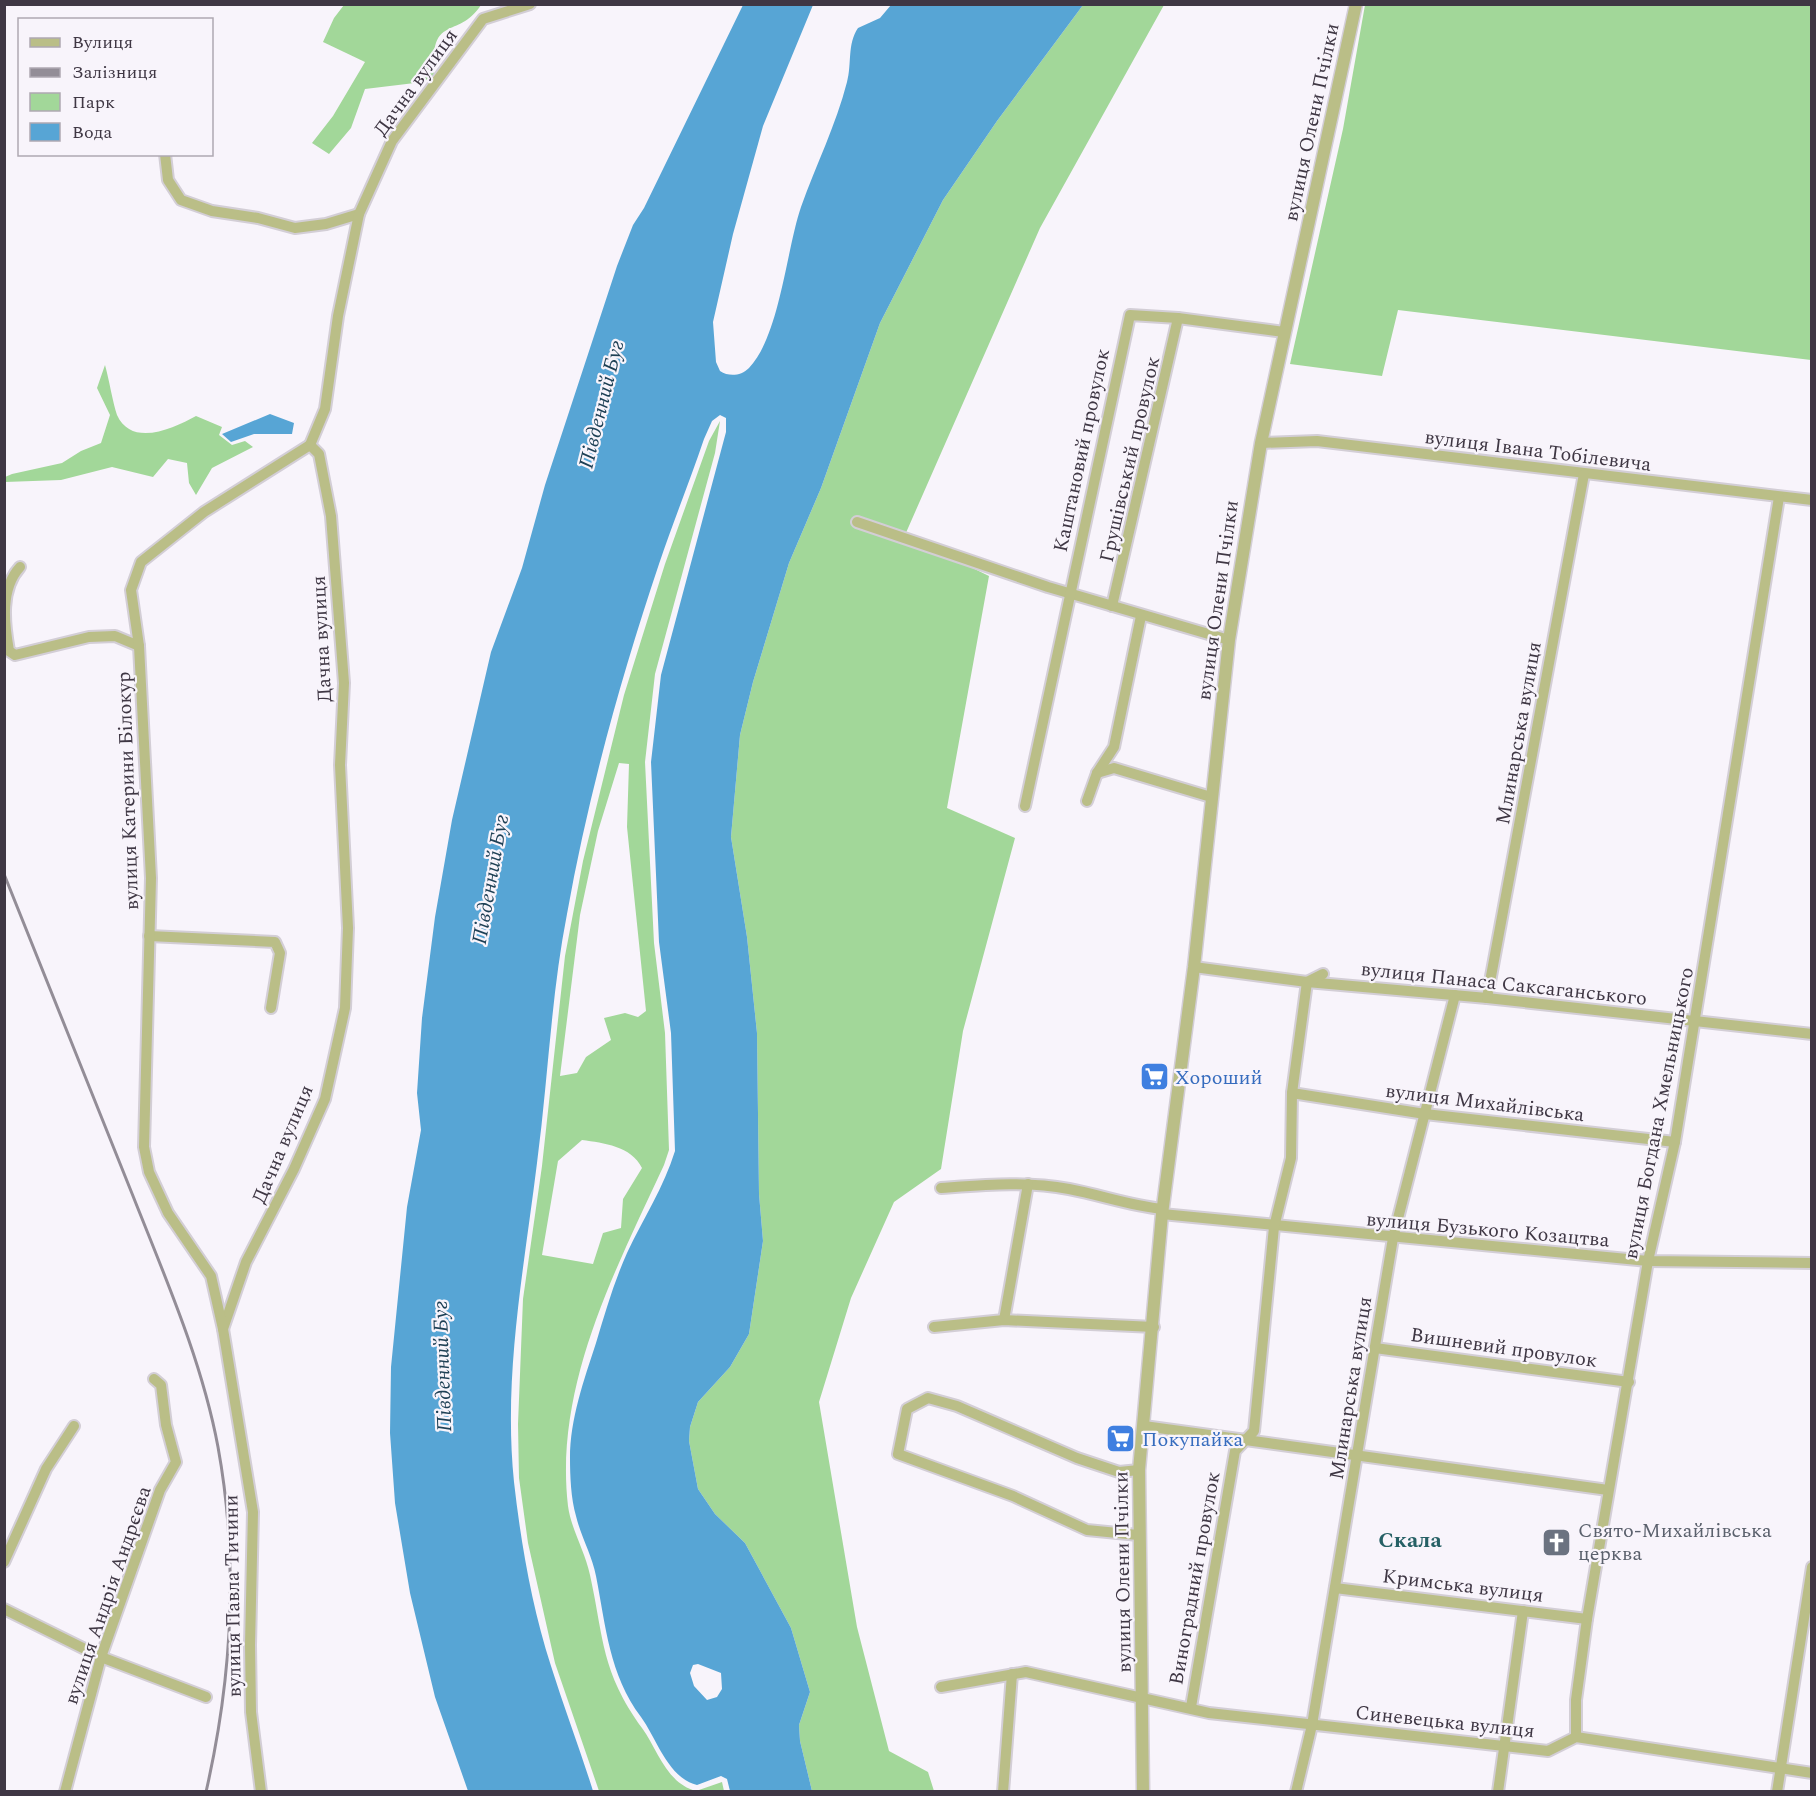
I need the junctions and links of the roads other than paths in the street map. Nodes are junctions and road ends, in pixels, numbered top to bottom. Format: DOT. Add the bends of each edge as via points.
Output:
graph roads {
  1 [pos="530,4"];
  2 [pos="1356,4"];
  3 [pos="165,156"];
  4 [pos="359,214"];
  5 [pos="1178,318"];
  6 [pos="1284,332"];
  7 [pos="1261,443"];
  8 [pos="310,445"];
  9 [pos="1584,474"];
  10 [pos="1779,497"];
  11 [pos="1812,501"];
  12 [pos="857,522"];
  13 [pos="20,567"];
  14 [pos="1068,593"];
  15 [pos="1112,606"];
  16 [pos="1141,616"];
  17 [pos="1229,640"];
  18 [pos="139,646"];
  19 [pos="1097,773"];
  20 [pos="1211,797"];
  21 [pos="1087,801"];
  22 [pos="1025,806"];
  23 [pos="149,936"];
  24 [pos="1194,967"];
  25 [pos="1323,974"];
  26 [pos="1307,982"];
  27 [pos="1455,995"];
  28 [pos="1487,998"];
  29 [pos="271,1008"];
  30 [pos="1696,1021"];
  31 [pos="1812,1034"];
  32 [pos="1292,1093"];
  33 [pos="1425,1114"];
  34 [pos="1675,1142"];
  35 [pos="1028,1184"];
  36 [pos="941,1188"];
  37 [pos="1163,1211"];
  38 [pos="1274,1227"];
  39 [pos="1393,1238"];
  40 [pos="1648,1261"];
  41 [pos="1812,1263"];
  42 [pos="1004,1320"];
  43 [pos="934,1327"];
  44 [pos="1154,1327"];
  45 [pos="223,1329"];
  46 [pos="1375,1348"];
  47 [pos="154,1379"];
  48 [pos="1629,1382"];
  49 [pos="74,1426"];
  50 [pos="1144,1426"];
  51 [pos="1244,1441"];
  52 [pos="1357,1456"];
  53 [pos="1139,1470"];
  54 [pos="1608,1490"];
  55 [pos="1138,1535"];
  56 [pos="4,1562"];
  57 [pos="1812,1567"];
  58 [pos="1335,1588"];
  59 [pos="4,1609"];
  60 [pos="1523,1611"];
  61 [pos="1587,1619"];
  62 [pos="101,1657"];
  63 [pos="1012,1674"];
  64 [pos="941,1687"];
  65 [pos="206,1697"];
  66 [pos="1144,1698"];
  67 [pos="1191,1707"];
  68 [pos="1312,1725"];
  69 [pos="1576,1737"];
  70 [pos="1506,1745"];
  71 [pos="1780,1769"];
  72 [pos="1812,1773"];
  73 [pos="65,1791"];
  74 [pos="261,1791"];
  75 [pos="1003,1791"];
  76 [pos="1143,1791"];
  77 [pos="1296,1791"];
  78 [pos="1498,1791"];
  79 [pos="1776,1791"];
  1 -- 4 [label="street, Дачна вулиця" via="483,19 392,141"];
  2 -- 6 [label="street, вулиця Олени Пчілки"];
  3 -- 4 [label="street" via="168,180 181,200 212,211 295,228"];
  4 -- 8 [label="street, Дачна вулиця" via="338,316 325,409"];
  5 -- 6 [label="street"];
  5 -- 14 [label="street, Каштановий провулок" via="1130,315"];
  5 -- 15 [label="street, Грушівський провулок"];
  6 -- 7 [label="street, вулиця Олени Пчілки"];
  7 -- 9 [label="street, вулиця Івана Тобілевича" via="1317,441"];
  7 -- 17 [label="street, вулиця Олени Пчілки"];
  8 -- 18 [label="street, вулиця Катерини Білокур" via="204,512 141,562 131,590"];
  8 -- 45 [label="street, Дачна вулиця" via="319,454 332,516 344,683 340,765 348,927 345,1008 325,1099 280,1199 246,1262"];
  9 -- 10 [label="street, вулиця Івана Тобілевича"];
  9 -- 28 [label="street, Млинарська вулиця"];
  10 -- 11 [label="street, вулиця Івана Тобілевича"];
  10 -- 30 [label="street, вулиця Богдана Хмельницького"];
  12 -- 14 [label="street"];
  13 -- 18 [label="street, вулиця Катерини Білокур" via="11,577 6,594 6,633 9,651 15,655 89,637 116,636"];
  14 -- 15 [label="street"];
  14 -- 22 [label="street, Каштановий провулок"];
  15 -- 16 [label="street"];
  16 -- 17 [label="street"];
  16 -- 19 [label="street" via="1114,747"];
  17 -- 20 [label="street, вулиця Олени Пчілки"];
  18 -- 23 [label="street, вулиця Катерини Білокур" via="151,878"];
  19 -- 20 [label="street" via="1114,768"];
  19 -- 21 [label="street"];
  20 -- 24 [label="street, вулиця Олени Пчілки"];
  23 -- 29 [label="street, вулиця Катерини Білокур" via="275,942 280,953"];
  23 -- 45 [label="street, вулиця Катерини Білокур" via="144,1147 149,1172 168,1213 211,1276"];
  24 -- 26 [label="street, вулиця Панаса Саксаганського"];
  24 -- 37 [label="street, вулиця Олени Пчілки"];
  25 -- 26 [label="street"];
  26 -- 27 [label="street, вулиця Панаса Саксаганського"];
  26 -- 32 [label="street, Виноградний провулок"];
  27 -- 28 [label="street, вулиця Панаса Саксаганського"];
  27 -- 33 [label="street, Млинарська вулиця"];
  28 -- 30 [label="street, вулиця Панаса Саксаганського"];
  30 -- 31 [label="street, вулиця Панаса Саксаганського"];
  30 -- 34 [label="street, вулиця Богдана Хмельницького"];
  32 -- 33 [label="street, вулиця Михайлівська"];
  32 -- 38 [label="street, Виноградний провулок" via="1291,1158"];
  33 -- 34 [label="street, вулиця Михайлівська"];
  33 -- 39 [label="street, Млинарська вулиця"];
  34 -- 40 [label="street, вулиця Богдана Хмельницького"];
  35 -- 36 [label="street"];
  35 -- 37 [label="street"];
  35 -- 42 [label="street"];
  37 -- 38 [label="street, вулиця Бузького Козацтва"];
  37 -- 44 [label="street, вулиця Олени Пчілки"];
  38 -- 39 [label="street, вулиця Бузького Козацтва"];
  38 -- 51 [label="street, Виноградний провулок" via="1254,1431"];
  39 -- 40 [label="street, вулиця Бузького Козацтва"];
  39 -- 46 [label="street, Млинарська вулиця"];
  40 -- 41 [label="street, вулиця Бузького Козацтва"];
  40 -- 48 [label="street, вулиця Богдана Хмельницького"];
  42 -- 43 [label="street"];
  42 -- 44 [label="street"];
  44 -- 50 [label="street, вулиця Олени Пчілки"];
  45 -- 74 [label="street, вулиця Павла Тичини" via="253,1512 251,1712"];
  46 -- 48 [label="street, Вишневий провулок"];
  46 -- 52 [label="street, Млинарська вулиця"];
  47 -- 62 [label="street, вулиця Андрія Андрєєва" via="161,1385 176,1462 160,1490"];
  48 -- 54 [label="street, вулиця Богдана Хмельницького"];
  49 -- 56 [label="street" via="46,1469"];
  50 -- 51 [label="street"];
  50 -- 53 [label="street, вулиця Олени Пчілки"];
  51 -- 52 [label="street"];
  51 -- 67 [label="street, Виноградний провулок" via="1235,1451"];
  52 -- 54 [label="street"];
  52 -- 58 [label="street, Млинарська вулиця"];
  53 -- 55 [label="street, вулиця Олени Пчілки"];
  53 -- 55 [label="street" via="1119,1472 957,1406 928,1398 908,1409 898,1454 1039,1506 1087,1530"];
  54 -- 61 [label="street, вулиця Богдана Хмельницького"];
  55 -- 66 [label="street, вулиця Олени Пчілки"];
  57 -- 71 [label="street"];
  58 -- 60 [label="street, Кримська вулиця"];
  58 -- 68 [label="street, Млинарська вулиця"];
  59 -- 62 [label="street"];
  60 -- 61 [label="street, Кримська вулиця"];
  60 -- 70 [label="street"];
  61 -- 69 [label="street, вулиця Богдана Хмельницького" via="1576,1700"];
  62 -- 65 [label="street"];
  62 -- 73 [label="street, вулиця Андрія Андрєєва"];
  63 -- 64 [label="street, Синевецька вулиця"];
  63 -- 66 [label="street, Синевецька вулиця" via="1026,1672"];
  63 -- 75 [label="street"];
  66 -- 67 [label="street, Синевецька вулиця"];
  66 -- 76 [label="street, вулиця Олени Пчілки"];
  67 -- 68 [label="street, Синевецька вулиця" via="1209,1713"];
  68 -- 70 [label="street, Синевецька вулиця"];
  68 -- 77 [label="street, Млинарська вулиця"];
  69 -- 70 [label="street, Синевецька вулиця" via="1548,1751"];
  69 -- 71 [label="street"];
  70 -- 78 [label="street"];
  71 -- 72 [label="street"];
  71 -- 79 [label="street"];
}
